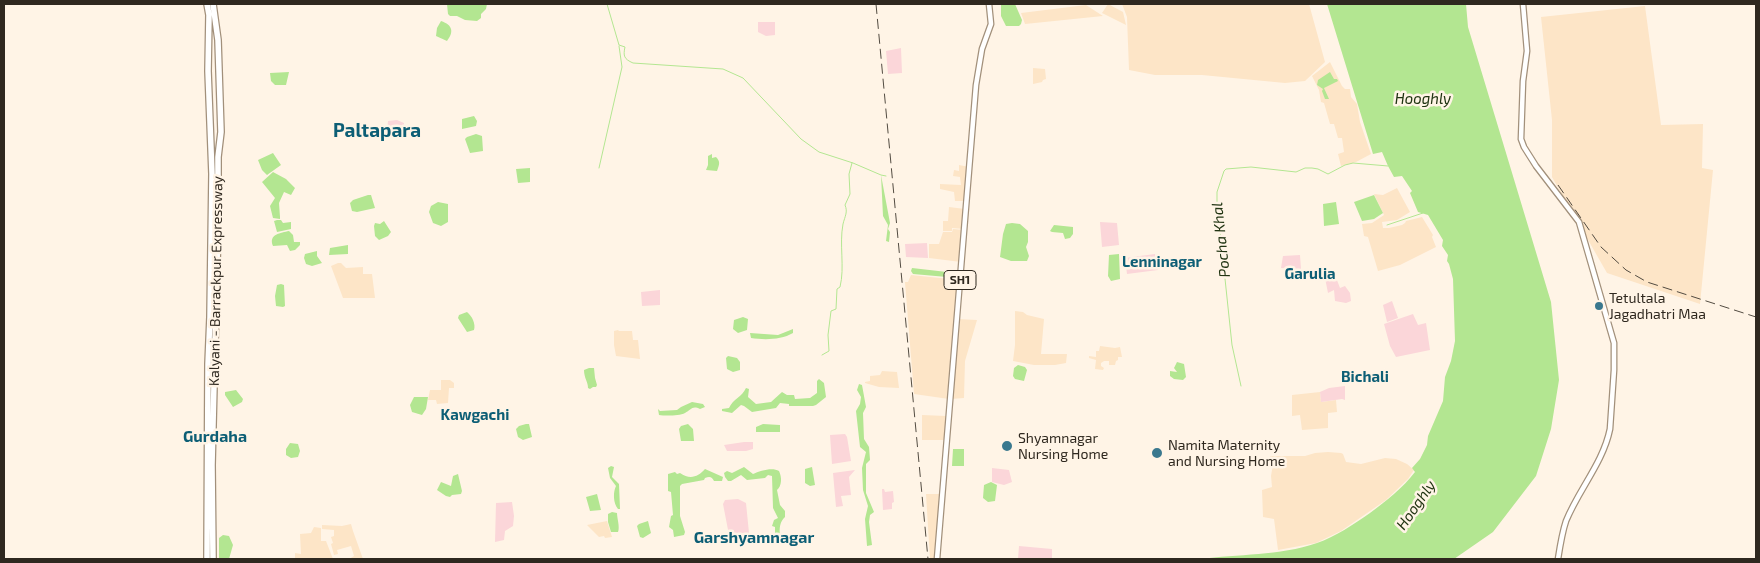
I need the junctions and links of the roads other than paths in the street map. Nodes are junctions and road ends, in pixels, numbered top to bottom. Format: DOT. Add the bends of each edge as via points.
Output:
graph roads {
  1 [pos="207,4"];
  2 [pos="213,4"];
  3 [pos="989,4"];
  4 [pos="1523,4"];
  5 [pos="206,559"];
  6 [pos="213,559"];
  7 [pos="938,559"];
  8 [pos="1558,559"];
  1 -- 5 [label="highway, Kalyani - Barrackpur Expressway" via="212,174"];
  2 -- 6 [label="highway, Kalyani - Barrackpur Expressway" via="221,132 212,465"];
  3 -- 7 [label="main road, SH1" via="992,24 982,49 977,78"];
  4 -- 8 [label="main road" via="1528,51 1523,81 1521,139 1536,167 1579,222 1615,353 1607,439 1567,520"];
}
